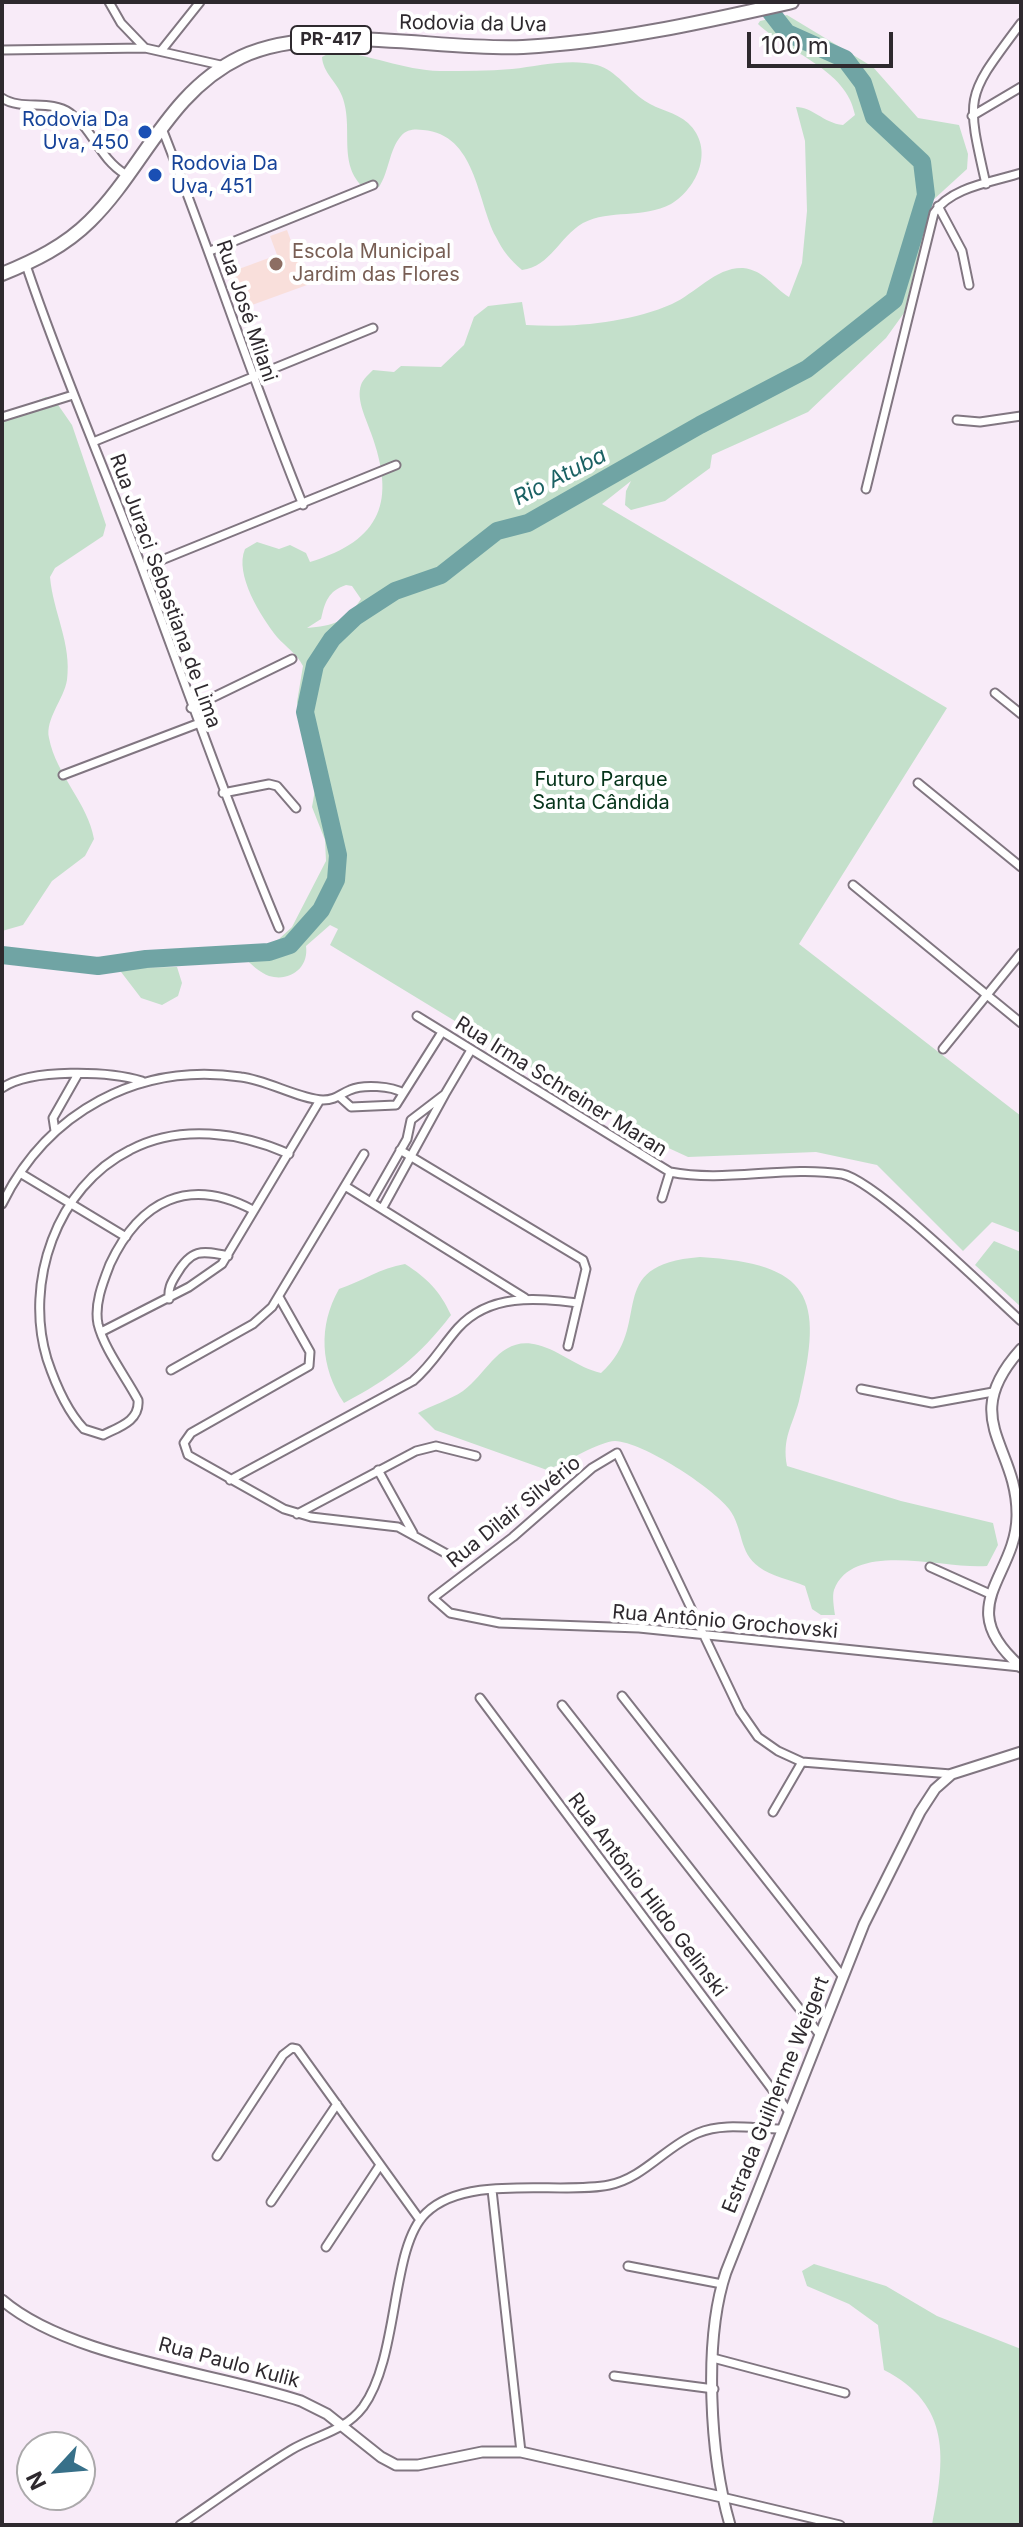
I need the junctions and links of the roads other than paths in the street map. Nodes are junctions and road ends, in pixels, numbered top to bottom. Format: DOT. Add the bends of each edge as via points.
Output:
graph roads {
  1 [pos="109,2"];
  2 [pos="200,2"];
  3 [pos="789,3"];
  4 [pos="1021,23"];
  5 [pos="145,48"];
  6 [pos="2,50"];
  7 [pos="161,51"];
  8 [pos="225,66"];
  9 [pos="1021,87"];
  10 [pos="2,98"];
  11 [pos="972,116"];
  12 [pos="161,126"];
  13 [pos="1021,173"];
  14 [pos="125,174"];
  15 [pos="986,184"];
  16 [pos="373,185"];
  17 [pos="938,206"];
  18 [pos="210,251"];
  19 [pos="26,265"];
  20 [pos="2,274"];
  21 [pos="969,285"];
  22 [pos="373,328"];
  23 [pos="251,379"];
  24 [pos="73,395"];
  25 [pos="1021,416"];
  26 [pos="2,417"];
  27 [pos="957,420"];
  28 [pos="93,442"];
  29 [pos="396,465"];
  30 [pos="866,489"];
  31 [pos="303,505"];
  32 [pos="142,568"];
  33 [pos="292,659"];
  34 [pos="995,693"];
  35 [pos="191,708"];
  36 [pos="1021,714"];
  37 [pos="197,724"];
  38 [pos="63,775"];
  39 [pos="918,783"];
  40 [pos="223,793"];
  41 [pos="296,808"];
  42 [pos="1021,867"];
  43 [pos="853,885"];
  44 [pos="279,928"];
  45 [pos="1021,953"];
  46 [pos="987,995"];
  47 [pos="417,1016"];
  48 [pos="1021,1023"];
  49 [pos="442,1032"];
  50 [pos="943,1049"];
  51 [pos="471,1050"];
  52 [pos="78,1074"];
  53 [pos="144,1081"];
  54 [pos="2,1088"];
  55 [pos="403,1093"];
  56 [pos="445,1094"];
  57 [pos="341,1098"];
  58 [pos="320,1100"];
  59 [pos="416,1115"];
  60 [pos="429,1125"];
  61 [pos="55,1131"];
  62 [pos="400,1150"];
  63 [pos="289,1154"];
  64 [pos="364,1154"];
  65 [pos="411,1157"];
  66 [pos="670,1172"];
  67 [pos="20,1173"];
  68 [pos="345,1186"];
  69 [pos="662,1198"];
  70 [pos="371,1202"];
  71 [pos="2,1204"];
  72 [pos="70,1205"];
  73 [pos="382,1209"];
  74 [pos="253,1210"];
  75 [pos="126,1237"];
  76 [pos="228,1256"];
  77 [pos="279,1297"];
  78 [pos="525,1298"];
  79 [pos="169,1299"];
  80 [pos="578,1303"];
  81 [pos="1021,1321"];
  82 [pos="101,1332"];
  83 [pos="568,1346"];
  84 [pos="1021,1349"];
  85 [pos="171,1370"];
  86 [pos="861,1389"];
  87 [pos="993,1392"];
  88 [pos="476,1456"];
  89 [pos="378,1470"];
  90 [pos="230,1480"];
  91 [pos="297,1514"];
  92 [pos="1019,1522"];
  93 [pos="413,1533"];
  94 [pos="447,1554"];
  95 [pos="930,1567"];
  96 [pos="990,1594"];
  97 [pos="433,1598"];
  98 [pos="703,1634"];
  99 [pos="1021,1667"];
  100 [pos="622,1696"];
  101 [pos="480,1698"];
  102 [pos="562,1705"];
  103 [pos="1021,1752"];
  104 [pos="802,1762"];
  105 [pos="952,1774"];
  106 [pos="773,1812"];
  107 [pos="843,1977"];
  108 [pos="820,2035"];
  109 [pos="337,2104"];
  110 [pos="789,2112"];
  111 [pos="782,2129"];
  112 [pos="217,2156"];
  113 [pos="380,2165"];
  114 [pos="492,2190"];
  115 [pos="271,2202"];
  116 [pos="420,2220"];
  117 [pos="326,2247"];
  118 [pos="628,2266"];
  119 [pos="722,2284"];
  120 [pos="2,2300"];
  121 [pos="713,2358"];
  122 [pos="614,2376"];
  123 [pos="714,2389"];
  124 [pos="845,2393"];
  125 [pos="344,2427"];
  126 [pos="521,2452"];
  127 [pos="722,2497"];
  128 [pos="180,2525"];
  129 [pos="730,2525"];
  130 [pos="840,2525"];
  1 -- 5 [label="street"];
  2 -- 7 [label="street"];
  3 -- 8 [label="highway, Rodovia da Uva / PR-417" via="555,45 302,39 270,45"];
  4 -- 11 [label="street" via="976,85"];
  5 -- 6 [label="street"];
  5 -- 7 [label="street"];
  7 -- 8 [label="street"];
  8 -- 12 [label="highway, Rodovia da Uva / PR-417"];
  9 -- 11 [label="street"];
  10 -- 14 [label="street" via="72,114 109,164"];
  11 -- 15 [label="street"];
  12 -- 14 [label="highway, Rodovia da Uva / PR-417"];
  12 -- 18 [label="street, Rua José Milani"];
  13 -- 15 [label="street"];
  14 -- 19 [label="highway, Rodovia da Uva / PR-417" via="92,220"];
  15 -- 17 [label="street"];
  16 -- 18 [label="street"];
  17 -- 21 [label="street" via="962,251"];
  17 -- 30 [label="street"];
  18 -- 23 [label="street, Rua José Milani"];
  19 -- 20 [label="highway, Rodovia da Uva / PR-417"];
  19 -- 24 [label="street, Rua Juraci Sebastiana de Lima"];
  22 -- 23 [label="street"];
  23 -- 28 [label="street"];
  23 -- 31 [label="street, Rua José Milani"];
  24 -- 26 [label="street"];
  24 -- 28 [label="street, Rua Juraci Sebastiana de Lima"];
  25 -- 27 [label="street"];
  28 -- 32 [label="street, Rua Juraci Sebastiana de Lima"];
  29 -- 31 [label="street"];
  31 -- 32 [label="street"];
  32 -- 35 [label="street, Rua Juraci Sebastiana de Lima"];
  33 -- 35 [label="street"];
  34 -- 36 [label="street"];
  35 -- 37 [label="street, Rua Juraci Sebastiana de Lima"];
  37 -- 38 [label="street"];
  37 -- 40 [label="street, Rua Juraci Sebastiana de Lima"];
  39 -- 42 [label="street"];
  40 -- 41 [label="street" via="269,784"];
  40 -- 44 [label="street, Rua Juraci Sebastiana de Lima"];
  43 -- 46 [label="street"];
  45 -- 46 [label="street"];
  46 -- 48 [label="street"];
  46 -- 50 [label="street"];
  47 -- 49 [label="street, Rua Irma Schreiner Maran"];
  49 -- 51 [label="street, Rua Irma Schreiner Maran"];
  49 -- 55 [label="street"];
  51 -- 56 [label="street"];
  51 -- 66 [label="street, Rua Irma Schreiner Maran"];
  52 -- 53 [label="street"];
  52 -- 54 [label="street" via="21,1078"];
  52 -- 61 [label="street" via="53,1118"];
  53 -- 58 [label="street" via="225,1075"];
  53 -- 61 [label="street" via="103,1096"];
  55 -- 57 [label="street" via="394,1087 351,1090"];
  55 -- 57 [label="street" via="396,1105 351,1107"];
  56 -- 59 [label="street"];
  56 -- 60 [label="street"];
  57 -- 58 [label="street"];
  58 -- 63 [label="street"];
  59 -- 60 [label="street"];
  59 -- 62 [label="street"];
  60 -- 65 [label="street"];
  61 -- 67 [label="street"];
  62 -- 65 [label="street"];
  62 -- 70 [label="street"];
  63 -- 72 [label="street" via="220,1134 159,1140 116,1158"];
  63 -- 74 [label="street"];
  64 -- 68 [label="street"];
  65 -- 73 [label="street"];
  65 -- 80 [label="street" via="580,1257 586,1269"];
  66 -- 69 [label="street"];
  66 -- 81 [label="street, Rua Irma Schreiner Maran" via="853,1177"];
  67 -- 71 [label="street"];
  67 -- 72 [label="street"];
  68 -- 70 [label="street"];
  68 -- 77 [label="street"];
  70 -- 73 [label="street"];
  72 -- 75 [label="street"];
  72 -- 82 [label="street" via="44,1265 41,1329 50,1368 72,1414 88,1432 103,1435 133,1418 139,1404"];
  73 -- 78 [label="street"];
  74 -- 75 [label="street" via="223,1196 182,1196 147,1212"];
  74 -- 76 [label="street"];
  75 -- 82 [label="street" via="100,1295"];
  76 -- 79 [label="street" via="209,1276"];
  76 -- 79 [label="street" via="203,1251 188,1256 170,1285"];
  77 -- 85 [label="street" via="253,1324"];
  77 -- 90 [label="street" via="310,1352 309,1366 198,1429 184,1443 191,1458"];
  78 -- 80 [label="street"];
  78 -- 90 [label="street" via="498,1303 463,1324 413,1381"];
  79 -- 82 [label="street"];
  80 -- 83 [label="street"];
  84 -- 87 [label="street" via="1001,1372"];
  86 -- 87 [label="street" via="932,1403"];
  87 -- 92 [label="street" via="995,1433"];
  88 -- 89 [label="street" via="427,1447"];
  89 -- 91 [label="street"];
  89 -- 93 [label="street"];
  90 -- 91 [label="street"];
  91 -- 93 [label="street" via="382,1523"];
  92 -- 96 [label="street"];
  93 -- 94 [label="street"];
  95 -- 96 [label="street"];
  96 -- 99 [label="street" via="995,1635"];
  97 -- 98 [label="street, Rua Antônio Grochovski" via="450,1613 489,1621"];
  97 -- 98 [label="street, Rua Dilair Silvério" via="617,1453"];
  98 -- 99 [label="street, Rua Antônio Grochovski"];
  98 -- 104 [label="street" via="749,1726 767,1744"];
  100 -- 107 [label="street"];
  101 -- 110 [label="street, Rua Antônio Hildo Gelinski"];
  102 -- 108 [label="street"];
  103 -- 105 [label="street"];
  104 -- 105 [label="street"];
  104 -- 106 [label="street"];
  105 -- 107 [label="street, Estrada Guilherme Weigert" via="935,1789 905,1839"];
  107 -- 108 [label="street, Estrada Guilherme Weigert"];
  108 -- 110 [label="street, Estrada Guilherme Weigert"];
  109 -- 112 [label="street" via="301,2053 287,2050"];
  109 -- 113 [label="street"];
  109 -- 115 [label="street"];
  110 -- 111 [label="street, Estrada Guilherme Weigert"];
  111 -- 114 [label="street" via="721,2127 700,2132 613,2184"];
  111 -- 119 [label="street, Estrada Guilherme Weigert"];
  113 -- 116 [label="street"];
  113 -- 117 [label="street"];
  114 -- 116 [label="street" via="445,2201"];
  114 -- 126 [label="street"];
  116 -- 125 [label="street" via="383,2360 364,2406"];
  118 -- 119 [label="street"];
  119 -- 121 [label="street, Estrada Guilherme Weigert" via="713,2324"];
  120 -- 125 [label="street, Rua Paulo Kulik" via="29,2320 70,2338 291,2398"];
  121 -- 123 [label="street, Estrada Guilherme Weigert"];
  121 -- 124 [label="street"];
  122 -- 123 [label="street"];
  123 -- 127 [label="street, Estrada Guilherme Weigert"];
  125 -- 126 [label="street, Rua Paulo Kulik" via="396,2465 482,2452"];
  125 -- 128 [label="street" via="291,2450"];
  126 -- 127 [label="street, Rua Paulo Kulik"];
  127 -- 129 [label="street, Estrada Guilherme Weigert"];
  127 -- 130 [label="street"];
}
